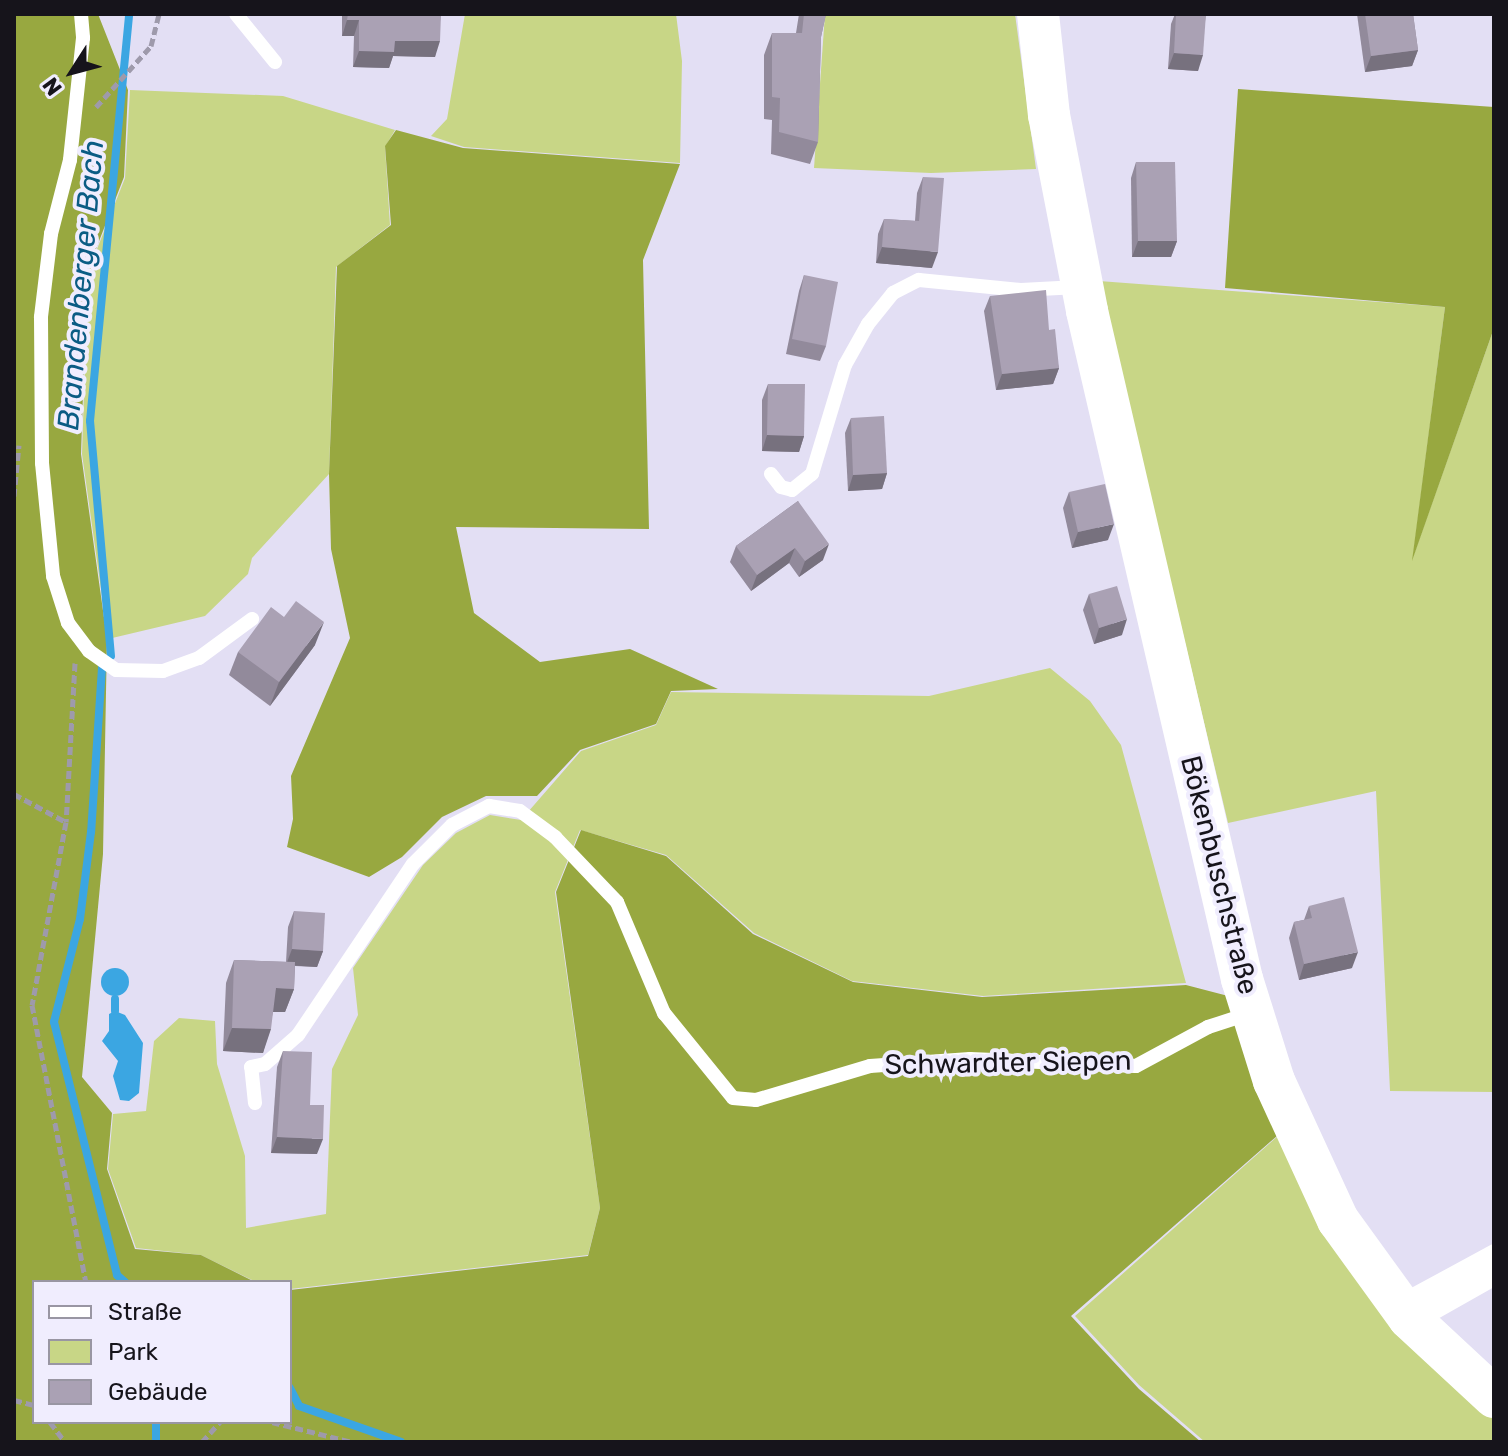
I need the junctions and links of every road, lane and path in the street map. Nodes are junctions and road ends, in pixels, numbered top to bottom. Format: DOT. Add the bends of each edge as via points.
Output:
graph roads {
  1 [pos="81,14"];
  2 [pos="159,14"];
  3 [pos="236,14"];
  4 [pos="1038,14"];
  5 [pos="275,62"];
  6 [pos="72,134"];
  7 [pos="1082,287"];
  8 [pos="771,474"];
  9 [pos="252,619"];
  10 [pos="76,634"];
  11 [pos="14,794"];
  12 [pos="66,822"];
  13 [pos="1253,1013"];
  14 [pos="255,1103"];
  15 [pos="1494,1251"];
  16 [pos="1494,1270"];
  17 [pos="86,1280"];
  18 [pos="1403,1311"];
  19 [pos="1494,1397"];
  20 [pos="52,1424"];
  21 [pos="218,1424"];
  22 [pos="280,1424"];
  23 [pos="65,1442"];
  24 [pos="202,1442"];
  25 [pos="352,1442"];
  1 -- 6 [label="lane"];
  2 -- 6 [label="path" via="151,46"];
  3 -- 5 [label="lane"];
  4 -- 7 [label="main road, Bökenbuschstraße" via="1049,115"];
  6 -- 10 [label="lane" via="41,317 42,463 53,576"];
  7 -- 8 [label="lane" via="1021,290 919,280 893,293 845,365 812,474 792,490 781,487"];
  7 -- 13 [label="main road, Bökenbuschstraße"];
  9 -- 10 [label="lane" via="199,658 163,671 116,670"];
  10 -- 12 [label="path"];
  11 -- 12 [label="path"];
  12 -- 17 [label="path" via="32,1005"];
  13 -- 14 [label="lane, Schwardter Siepen" via="1208,1027 1136,1066 970,1059 870,1066 756,1100 733,1098 664,1013 617,902 555,837 520,811 489,806 452,825 413,864 298,1035 265,1064 251,1067"];
  13 -- 18 [label="main road, Bökenbuschstraße" via="1278,1093 1314,1175 1338,1220"];
  15 -- 18 [label="lane"];
  16 -- 18 [label="street"];
  18 -- 19 [label="main road, Bökenbuschstraße"];
  20 -- 23 [label="path"];
  21 -- 24 [label="path"];
  22 -- 25 [label="path"];
}
